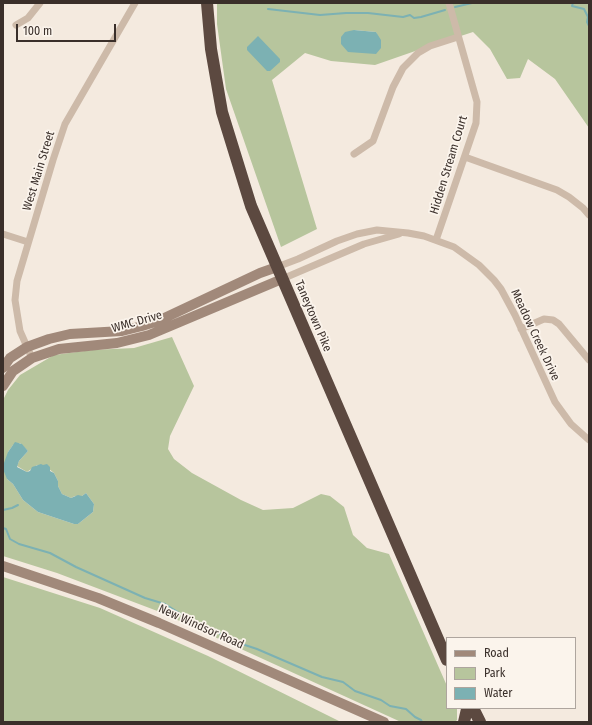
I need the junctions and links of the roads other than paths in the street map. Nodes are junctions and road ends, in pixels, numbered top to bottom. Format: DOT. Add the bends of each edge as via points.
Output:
graph roads {
  1 [pos="40,3"];
  2 [pos="135,3"];
  3 [pos="207,3"];
  4 [pos="449,3"];
  5 [pos="16,25"];
  6 [pos="458,37"];
  7 [pos="354,154"];
  8 [pos="465,157"];
  9 [pos="589,215"];
  10 [pos="408,232"];
  11 [pos="3,234"];
  12 [pos="436,240"];
  13 [pos="28,242"];
  14 [pos="277,267"];
  15 [pos="282,279"];
  16 [pos="521,329"];
  17 [pos="27,347"];
  18 [pos="32,358"];
  19 [pos="589,360"];
  20 [pos="3,368"];
  21 [pos="3,386"];
  22 [pos="589,440"];
  23 [pos="3,566"];
  24 [pos="434,628"];
  25 [pos="446,653"];
  26 [pos="446,658"];
  27 [pos="469,709"];
  28 [pos="469,709"];
  29 [pos="470,709"];
  30 [pos="384,722"];
  31 [pos="464,722"];
  32 [pos="472,722"];
  33 [pos="480,722"];
  1 -- 5 [label="street" via="28,18"];
  2 -- 13 [label="street, West Main Street" via="65,124"];
  3 -- 14 [label="highway, Taneytown Pike" via="211,49 222,112 252,206"];
  4 -- 6 [label="street, Hidden Stream Court"];
  6 -- 7 [label="street" via="430,46 402,68 373,141"];
  6 -- 8 [label="street, Hidden Stream Court" via="477,102 476,123"];
  8 -- 9 [label="street" via="557,190 570,197"];
  8 -- 12 [label="street, Hidden Stream Court"];
  10 -- 12 [label="street, Meadow Creek Drive"];
  10 -- 14 [label="street, Meadow Creek Drive" via="377,230 357,234"];
  10 -- 15 [label="street, Meadow Creek Drive" via="364,244"];
  11 -- 13 [label="street"];
  12 -- 16 [label="street, Meadow Creek Drive" via="463,252 486,272 501,289"];
  13 -- 17 [label="street, West Main Street" via="16,280 15,292 16,314"];
  14 -- 15 [label="highway, Taneytown Pike"];
  14 -- 17 [label="main road, WMC Drive" via="158,321 122,331 70,334"];
  15 -- 18 [label="main road, WMC Drive" via="149,335 118,343 59,349"];
  15 -- 24 [label="highway, Taneytown Pike"];
  16 -- 19 [label="street" via="544,319 553,320"];
  16 -- 22 [label="street, Meadow Creek Drive" via="555,402 571,424"];
  17 -- 18 [label="street, West Main Street"];
  17 -- 20 [label="main road, WMC Drive" via="10,358"];
  18 -- 21 [label="main road, WMC Drive" via="13,371"];
  23 -- 30 [label="main road, New Windsor Road" via="98,598 160,623"];
  24 -- 25 [label="highway, Taneytown Pike"];
  24 -- 26 [label="highway, Taneytown Pike"];
  27 -- 31 [label="highway"];
  28 -- 32 [label="highway"];
  29 -- 33 [label="highway"];
}
